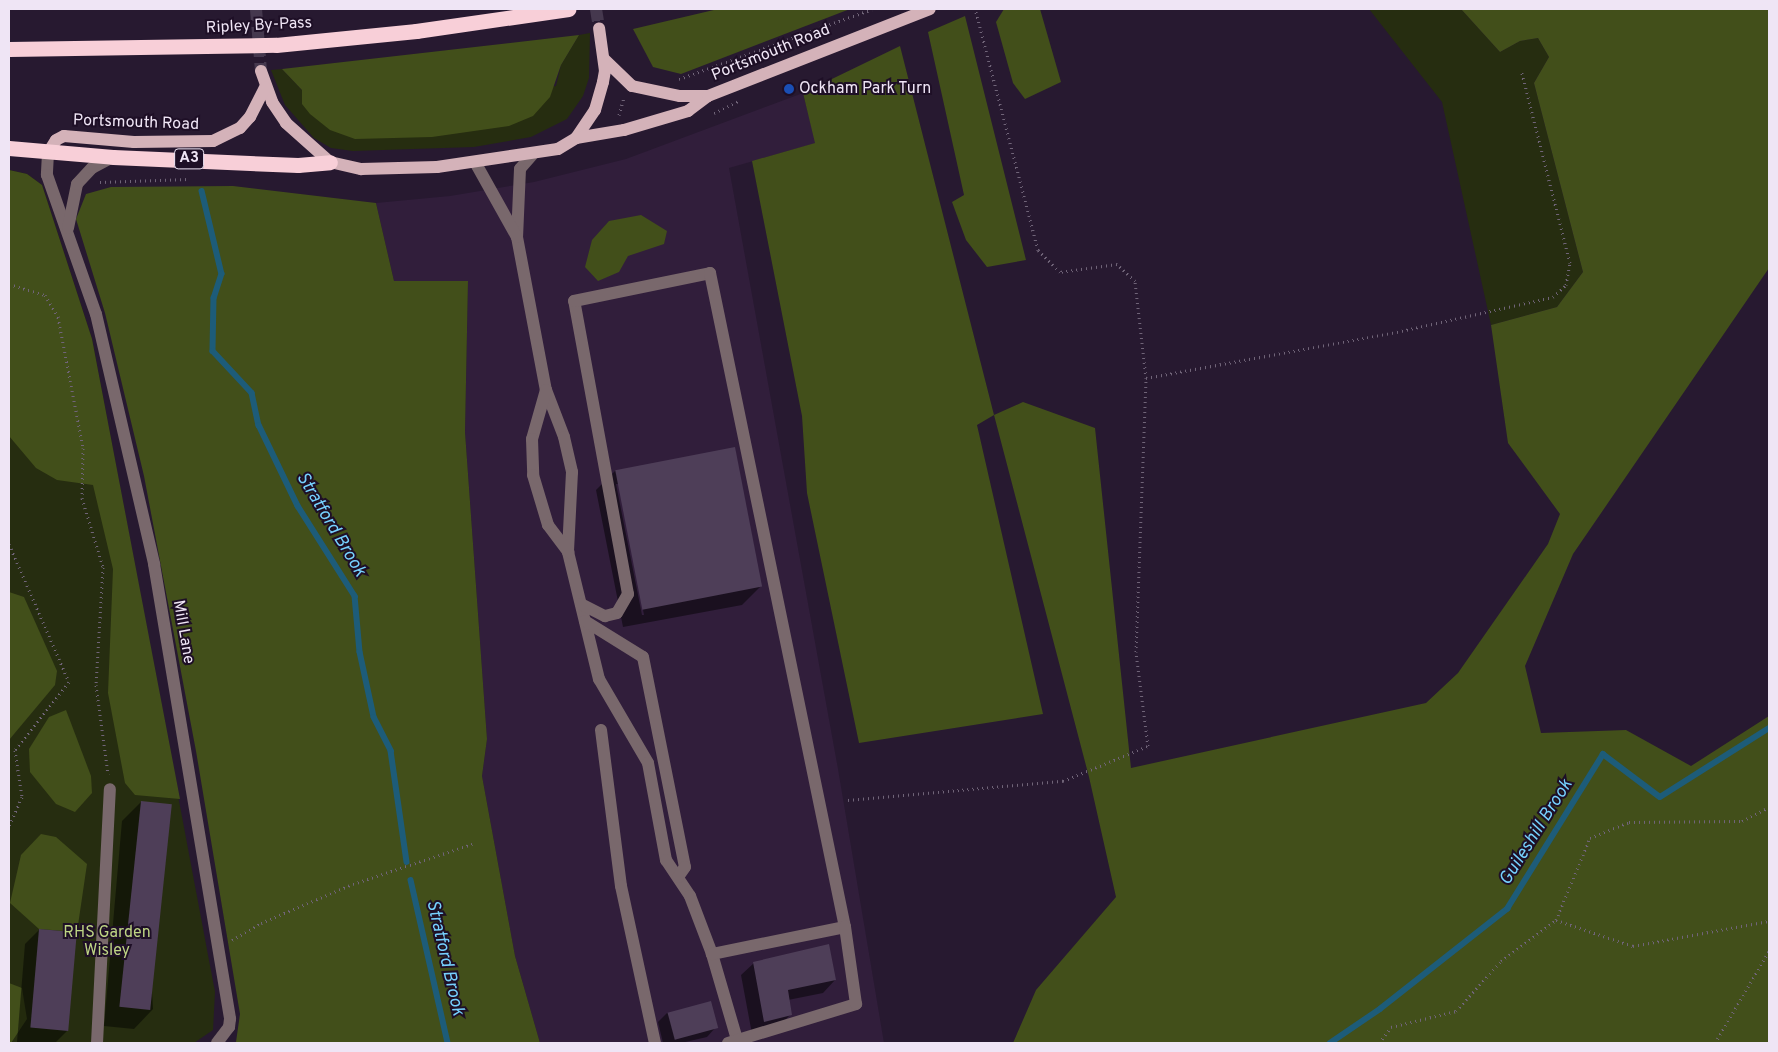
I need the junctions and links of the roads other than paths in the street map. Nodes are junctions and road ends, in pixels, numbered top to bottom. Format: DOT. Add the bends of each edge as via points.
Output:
graph roads {
  1 [pos="930,9"];
  2 [pos="561,10"];
  3 [pos="599,28"];
  4 [pos="9,49"];
  5 [pos="604,59"];
  6 [pos="261,71"];
  7 [pos="266,88"];
  8 [pos="708,96"];
  9 [pos="576,138"];
  10 [pos="9,148"];
  11 [pos="48,153"];
  12 [pos="532,155"];
  13 [pos="112,157"];
  14 [pos="330,162"];
  15 [pos="475,162"];
  16 [pos="67,232"];
  17 [pos="517,238"];
  18 [pos="546,390"];
  19 [pos="568,552"];
  20 [pos="581,604"];
  21 [pos="585,621"];
  22 [pos="601,730"];
  23 [pos="110,789"];
  24 [pos="678,877"];
  25 [pos="845,927"];
  26 [pos="712,954"];
  27 [pos="222,1042"];
  28 [pos="734,1042"];
  29 [pos="97,1043"];
  30 [pos="655,1043"];
  1 -- 8 [label="main road, Portsmouth Road"];
  2 -- 4 [label="highway, Ripley By-Pass" via="416,31 276,45"];
  3 -- 5 [label="main road"];
  5 -- 8 [label="main road, Portsmouth Road" via="632,86 680,96"];
  5 -- 9 [label="main road" via="603,82 595,110"];
  6 -- 7 [label="main road"];
  7 -- 11 [label="main road, Portsmouth Road" via="245,122 212,141 173,143 64,136 56,140"];
  7 -- 14 [label="main road" via="286,123"];
  8 -- 9 [label="main road, Portsmouth Road" via="688,111 657,122"];
  9 -- 12 [label="main road" via="558,149"];
  10 -- 11 [label="highway, A3"];
  11 -- 13 [label="highway, A3"];
  11 -- 16 [label="street, Mill Lane" via="47,175"];
  12 -- 15 [label="main road"];
  12 -- 17 [label="street" via="520,169"];
  13 -- 14 [label="highway, A3" via="298,165"];
  13 -- 16 [label="street" via="92,168 77,184"];
  14 -- 15 [label="main road" via="361,169 390,169"];
  15 -- 17 [label="street"];
  16 -- 27 [label="street, Mill Lane" via="96,314 154,564 230,1018"];
  17 -- 18 [label="street"];
  18 -- 19 [label="street" via="564,437 573,484"];
  18 -- 19 [label="street" via="532,439 533,475 548,526"];
  19 -- 20 [label="street"];
  20 -- 21 [label="street"];
  20 -- 25 [label="street" via="605,616 617,613 628,594 574,301 710,273"];
  21 -- 24 [label="street" via="599,678 648,763 666,860"];
  21 -- 24 [label="street" via="643,657 685,867"];
  22 -- 30 [label="street" via="621,886"];
  23 -- 29 [label="street"];
  24 -- 26 [label="street" via="690,896"];
  25 -- 26 [label="street"];
  25 -- 28 [label="street" via="856,1004"];
  26 -- 28 [label="street"];
}
